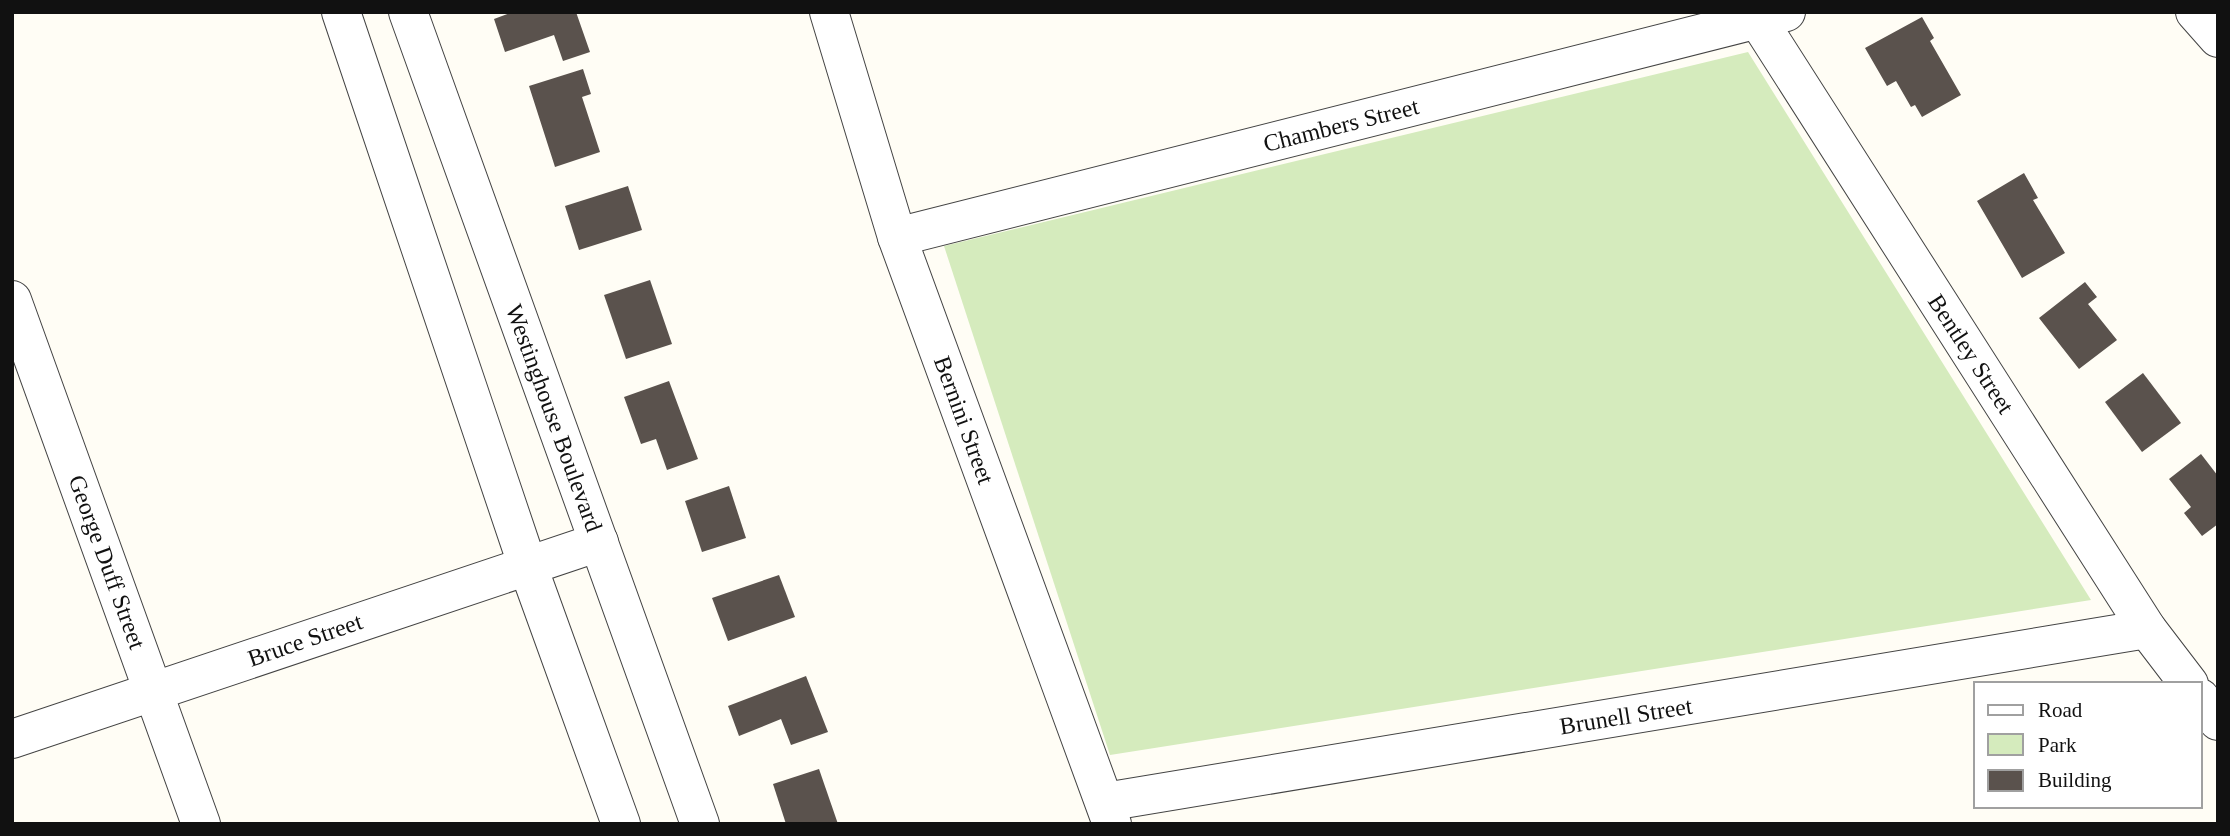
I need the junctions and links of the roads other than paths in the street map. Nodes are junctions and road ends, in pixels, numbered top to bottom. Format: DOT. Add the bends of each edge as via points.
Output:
graph roads {
  1 [pos="341,12"];
  2 [pos="408,12"];
  3 [pos="829,12"];
  4 [pos="2195,12"];
  5 [pos="1772,16"];
  6 [pos="2218,38"];
  7 [pos="897,237"];
  8 [pos="12,300"];
  9 [pos="599,542"];
  10 [pos="527,564"];
  11 [pos="2147,629"];
  12 [pos="2187,682"];
  13 [pos="155,692"];
  14 [pos="2202,701"];
  15 [pos="2218,721"];
  16 [pos="12,739"];
  17 [pos="1108,813"];
  18 [pos="201,824"];
  19 [pos="621,824"];
  20 [pos="700,824"];
  1 -- 10 [label="street"];
  2 -- 9 [label="street, Westinghouse Boulevard"];
  3 -- 7 [label="street, Bernini Street"];
  4 -- 6 [label="street"];
  5 -- 7 [label="street, Chambers Street"];
  5 -- 11 [label="street, Bentley Street"];
  7 -- 17 [label="street, Bernini Street"];
  8 -- 13 [label="street, George Duff Street"];
  9 -- 10 [label="street, Bruce Street"];
  9 -- 20 [label="street, Westinghouse Boulevard"];
  10 -- 13 [label="street, Bruce Street"];
  10 -- 19 [label="street"];
  11 -- 12 [label="street, Bentley Street"];
  11 -- 17 [label="street, Brunell Street"];
  13 -- 16 [label="street, Bruce Street"];
  13 -- 18 [label="street, George Duff Street"];
  14 -- 15 [label="street"];
}
